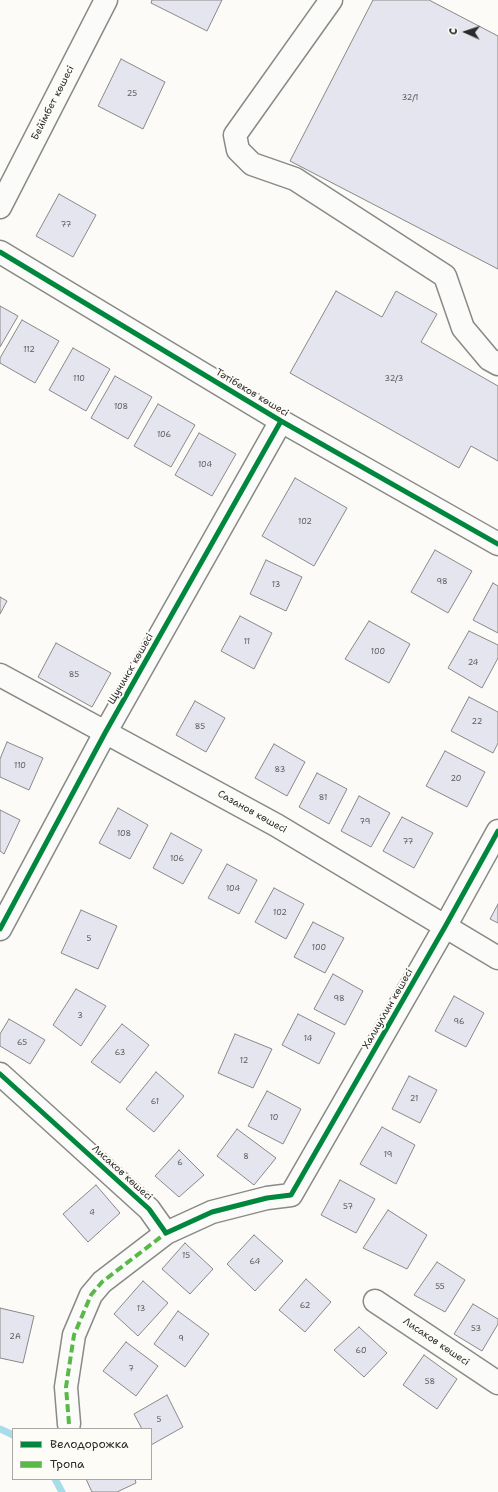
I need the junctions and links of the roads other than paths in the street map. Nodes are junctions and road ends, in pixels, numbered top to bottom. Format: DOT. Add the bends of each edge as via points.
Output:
graph roads {
  1 [pos="106,0"];
  2 [pos="331,0"];
  3 [pos="0,207"];
  4 [pos="0,252"];
  5 [pos="498,364"];
  6 [pos="281,421"];
  7 [pos="498,544"];
  8 [pos="0,675"];
  9 [pos="105,733"];
  10 [pos="498,831"];
  11 [pos="446,925"];
  12 [pos="0,928"];
  13 [pos="498,958"];
  14 [pos="0,1074"];
  15 [pos="166,1233"];
  16 [pos="375,1301"];
  17 [pos="498,1383"];
  18 [pos="69,1424"];
  1 -- 3 [label="street, Бейімбет көшесі"];
  2 -- 5 [label="street" via="235,135 238,150 252,164 295,179 445,276 463,328 489,359"];
  4 -- 6 [label="street, Тәтібеков көшесі"];
  6 -- 7 [label="street, Тәтібеков көшесі"];
  6 -- 9 [label="street, Щучинск көшесі"];
  8 -- 9 [label="street, Сазанов көшесі"];
  9 -- 11 [label="street, Сазанов көшесі" via="276,825"];
  9 -- 12 [label="street, Щучинск көшесі"];
  10 -- 11 [label="street, Халиуллин көшесі"];
  11 -- 13 [label="street, Сазанов көшесі"];
  11 -- 15 [label="street, Халиуллин көшесі" via="291,1195 267,1198 212,1212"];
  14 -- 15 [label="street, Лисаков көшесі" via="149,1209"];
  15 -- 18 [label="street" via="102,1282 91,1295 74,1335 66,1386"];
  16 -- 17 [label="street, Лисаков көшесі"];
}
